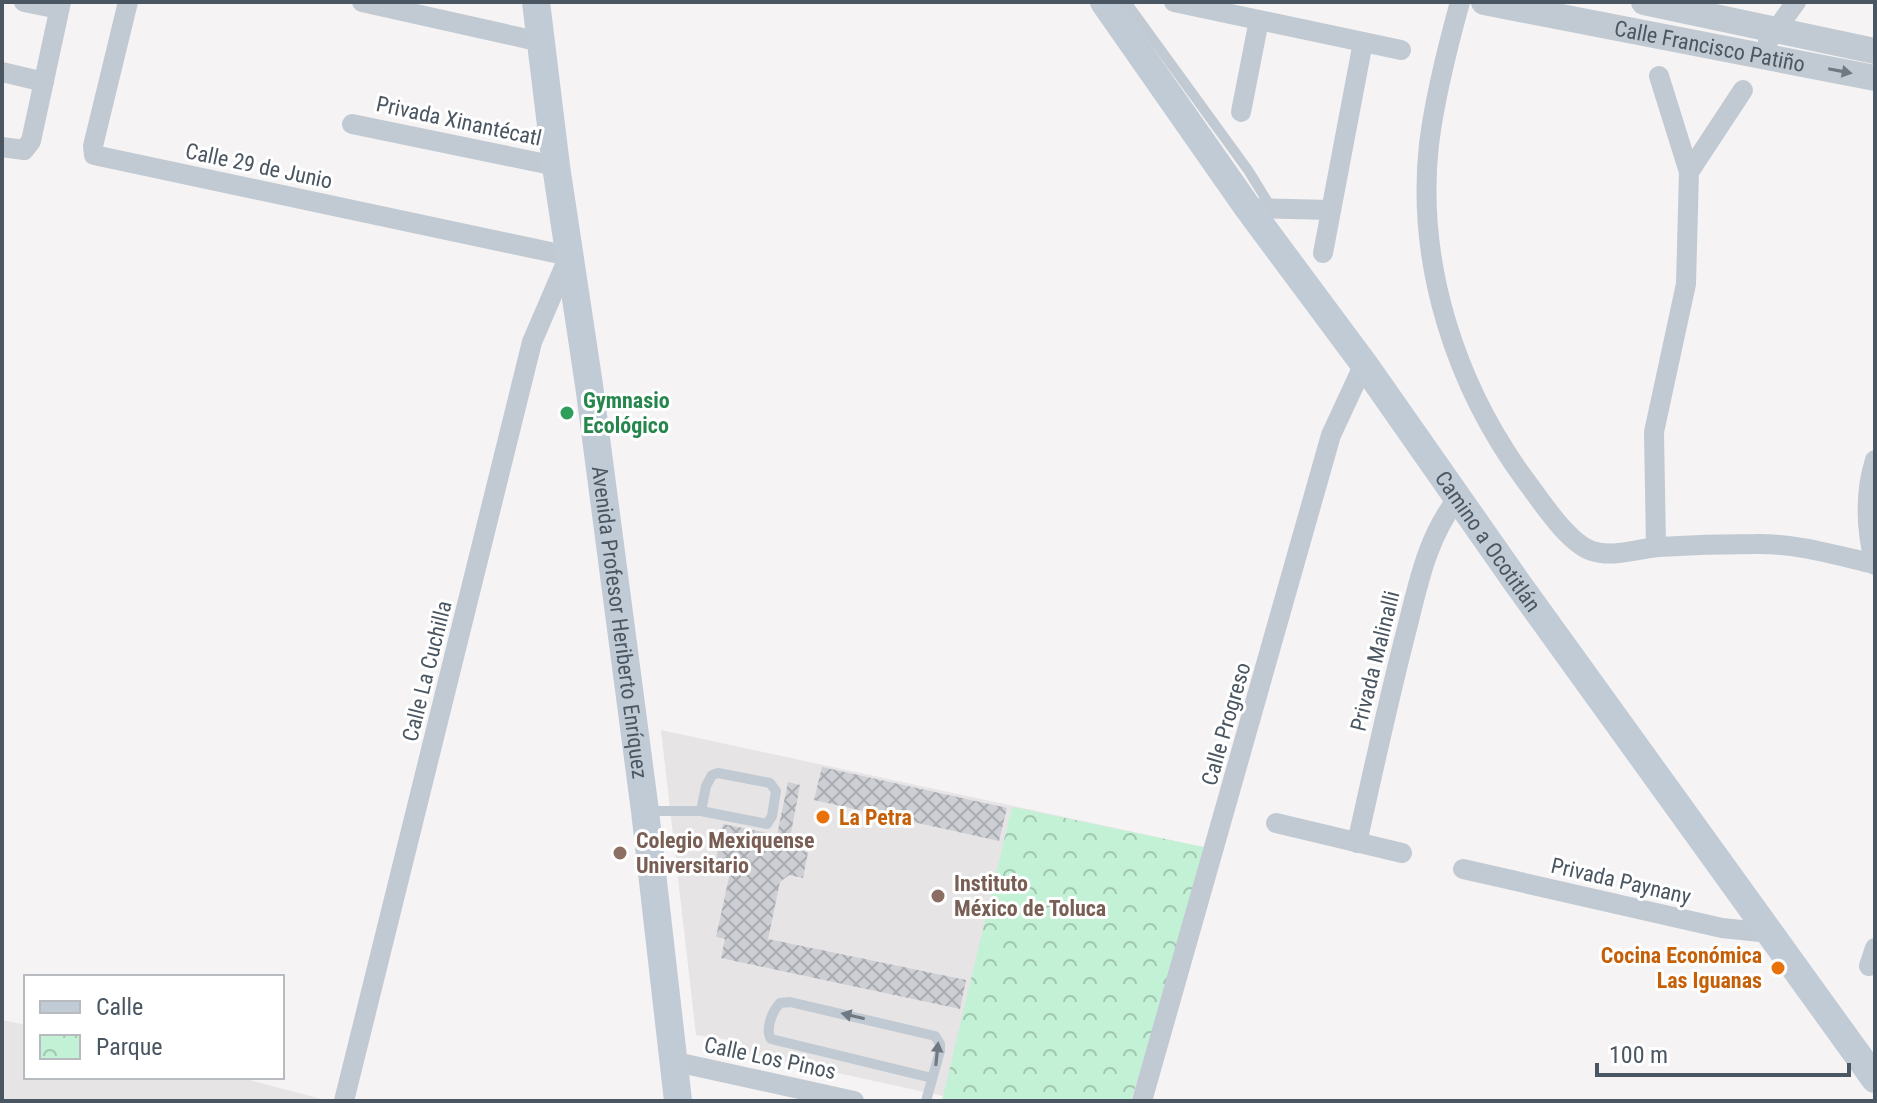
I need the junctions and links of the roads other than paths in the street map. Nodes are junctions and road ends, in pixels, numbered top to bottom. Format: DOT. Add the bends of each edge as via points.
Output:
graph roads {
  1 [pos="24,2"];
  2 [pos="128,2"];
  3 [pos="362,2"];
  4 [pos="536,2"];
  5 [pos="1104,2"];
  6 [pos="1126,2"];
  7 [pos="1174,2"];
  8 [pos="1460,2"];
  9 [pos="1484,2"];
  10 [pos="1644,2"];
  11 [pos="1796,2"];
  12 [pos="60,6"];
  13 [pos="1690,7"];
  14 [pos="1545,8"];
  15 [pos="1259,20"];
  16 [pos="1775,31"];
  17 [pos="541,42"];
  18 [pos="1363,42"];
  19 [pos="1401,50"];
  20 [pos="1875,51"];
  21 [pos="1759,54"];
  22 [pos="2,72"];
  23 [pos="1659,76"];
  24 [pos="1875,78"];
  25 [pos="44,82"];
  26 [pos="1743,90"];
  27 [pos="1241,112"];
  28 [pos="352,124"];
  29 [pos="11,149"];
  30 [pos="556,166"];
  31 [pos="1689,172"];
  32 [pos="1260,208"];
  33 [pos="1331,210"];
  34 [pos="1323,253"];
  35 [pos="569,256"];
  36 [pos="1364,364"];
  37 [pos="1875,460"];
  38 [pos="1458,498"];
  39 [pos="1656,547"];
  40 [pos="1875,565"];
  41 [pos="645,811"];
  42 [pos="701,811"];
  43 [pos="1276,823"];
  44 [pos="1357,843"];
  45 [pos="1402,853"];
  46 [pos="1463,869"];
  47 [pos="1770,933"];
  48 [pos="676,1062"];
  49 [pos="932,1078"];
  50 [pos="1875,1079"];
  51 [pos="344,1101"];
  52 [pos="678,1101"];
  53 [pos="854,1101"];
  54 [pos="926,1101"];
  55 [pos="1142,1101"];
  1 -- 12 [label="street"];
  2 -- 35 [label="street, Calle 29 de Junio" via="94,155"];
  3 -- 17 [label="street"];
  4 -- 17 [label="main road, Avenida Profesor Heriberto Enríquez"];
  5 -- 32 [label="main road, Camino a Ocotitlán"];
  6 -- 32 [label="lane" via="1248,170"];
  7 -- 15 [label="street"];
  8 -- 39 [label="street" via="1429,147 1430,242 1441,311 1466,377 1511,460 1576,542 1602,553"];
  9 -- 14 [label="street, Calle Francisco Patiño"];
  10 -- 13 [label="street, Calle Francisco Patiño"];
  11 -- 16 [label="street"];
  12 -- 25 [label="street"];
  13 -- 16 [label="street, Calle Francisco Patiño"];
  14 -- 21 [label="street, Calle Francisco Patiño"];
  15 -- 18 [label="street"];
  15 -- 27 [label="street"];
  16 -- 20 [label="street, Calle Francisco Patiño"];
  16 -- 21 [label="street"];
  17 -- 30 [label="main road, Avenida Profesor Heriberto Enríquez"];
  18 -- 19 [label="street"];
  18 -- 33 [label="street"];
  21 -- 24 [label="street, Calle Francisco Patiño, one-way"];
  22 -- 25 [label="street"];
  23 -- 31 [label="street"];
  25 -- 29 [label="street" via="31,141 24,150"];
  26 -- 31 [label="street"];
  28 -- 30 [label="street, Privada Xinantécatl"];
  30 -- 35 [label="main road, Avenida Profesor Heriberto Enríquez"];
  31 -- 39 [label="street" via="1686,284 1654,432"];
  32 -- 33 [label="street"];
  32 -- 36 [label="main road, Camino a Ocotitlán"];
  33 -- 34 [label="street"];
  35 -- 41 [label="main road, Avenida Profesor Heriberto Enríquez"];
  35 -- 51 [label="street, Calle La Cuchilla" via="532,342"];
  36 -- 38 [label="main road, Camino a Ocotitlán"];
  36 -- 55 [label="street, Calle Progreso" via="1331,435"];
  37 -- 40 [label="street" via="1867,494"];
  38 -- 44 [label="street, Privada Malinalli" via="1432,540 1421,575"];
  38 -- 47 [label="main road, Camino a Ocotitlán"];
  39 -- 40 [label="street" via="1778,544"];
  41 -- 42 [label="lane"];
  41 -- 48 [label="main road, Avenida Profesor Heriberto Enríquez"];
  42 -- 42 [label="lane" via="706,786 718,773 770,783 776,791 767,824"];
  43 -- 44 [label="street"];
  44 -- 45 [label="street"];
  46 -- 47 [label="street, Privada Paynany" via="1722,928"];
  47 -- 50 [label="main road, Camino a Ocotitlán"];
  48 -- 52 [label="main road, Avenida Profesor Heriberto Enríquez"];
  48 -- 53 [label="street, Calle Los Pinos"];
  49 -- 49 [label="lane, one-way" via="940,1044 929,1033 790,1002 780,1003 773,1012 771,1039"];
  49 -- 54 [label="lane"];
}
